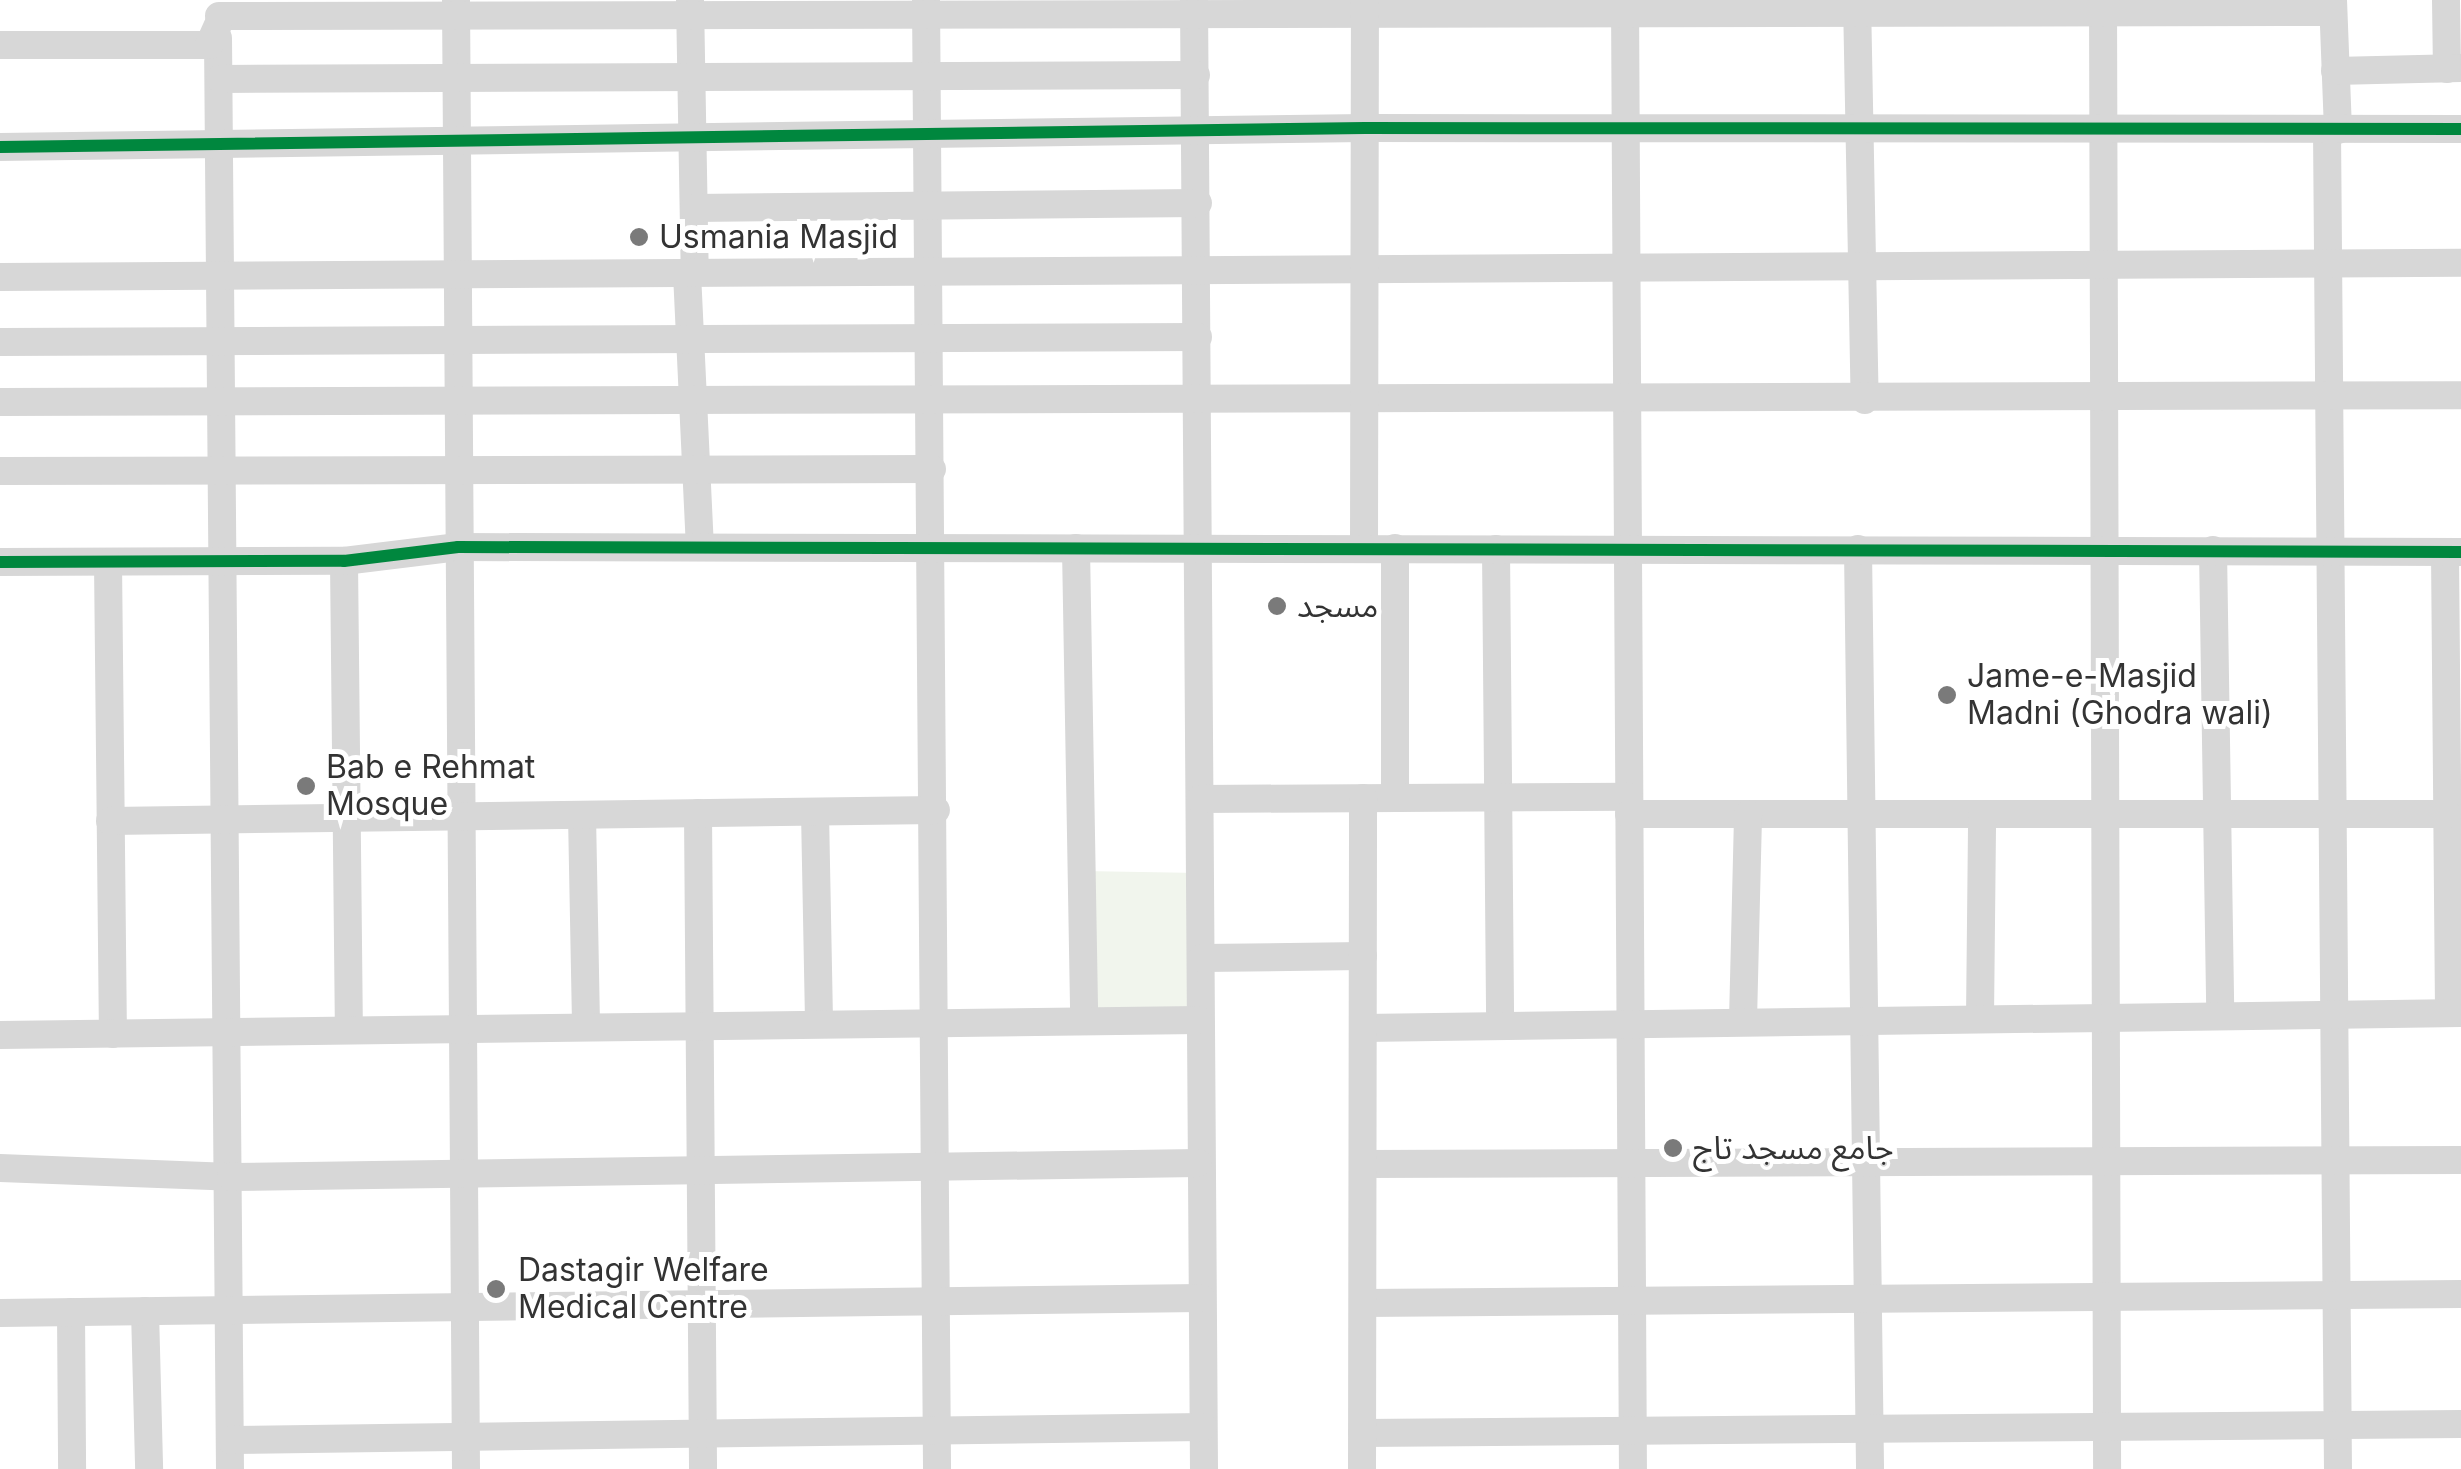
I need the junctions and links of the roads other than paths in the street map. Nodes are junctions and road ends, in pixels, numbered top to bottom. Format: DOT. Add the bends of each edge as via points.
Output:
graph roads {
  1 [pos="2446,0"];
  2 [pos="1857,4"];
  3 [pos="2103,4"];
  4 [pos="1625,5"];
  5 [pos="926,6"];
  6 [pos="1194,6"];
  7 [pos="1365,6"];
  8 [pos="2333,6"];
  9 [pos="456,7"];
  10 [pos="691,7"];
  11 [pos="219,18"];
  12 [pos="0,46"];
  13 [pos="2454,68"];
  14 [pos="2336,71"];
  15 [pos="927,72"];
  16 [pos="692,74"];
  17 [pos="1196,74"];
  18 [pos="456,78"];
  19 [pos="220,79"];
  20 [pos="1365,128"];
  21 [pos="2461,129"];
  22 [pos="1626,130"];
  23 [pos="2332,130"];
  24 [pos="1862,131"];
  25 [pos="2103,132"];
  26 [pos="1197,134"];
  27 [pos="928,138"];
  28 [pos="693,141"];
  29 [pos="457,144"];
  30 [pos="221,146"];
  31 [pos="0,147"];
  32 [pos="1198,204"];
  33 [pos="930,205"];
  34 [pos="694,208"];
  35 [pos="2461,263"];
  36 [pos="2103,264"];
  37 [pos="2332,264"];
  38 [pos="1864,265"];
  39 [pos="1626,268"];
  40 [pos="1198,270"];
  41 [pos="1365,270"];
  42 [pos="930,272"];
  43 [pos="691,273"];
  44 [pos="457,274"];
  45 [pos="223,276"];
  46 [pos="0,277"];
  47 [pos="932,336"];
  48 [pos="690,338"];
  49 [pos="1198,338"];
  50 [pos="458,339"];
  51 [pos="224,340"];
  52 [pos="0,342"];
  53 [pos="2461,394"];
  54 [pos="2330,397"];
  55 [pos="1627,399"];
  56 [pos="933,400"];
  57 [pos="1199,400"];
  58 [pos="1364,400"];
  59 [pos="1865,400"];
  60 [pos="694,401"];
  61 [pos="0,402"];
  62 [pos="224,402"];
  63 [pos="458,402"];
  64 [pos="2104,402"];
  65 [pos="697,466"];
  66 [pos="458,468"];
  67 [pos="932,469"];
  68 [pos="224,470"];
  69 [pos="0,471"];
  70 [pos="458,547"];
  71 [pos="700,548"];
  72 [pos="932,548"];
  73 [pos="1076,548"];
  74 [pos="1200,548"];
  75 [pos="1364,548"];
  76 [pos="1396,548"];
  77 [pos="1496,549"];
  78 [pos="1628,549"];
  79 [pos="1858,549"];
  80 [pos="2104,550"];
  81 [pos="2213,550"];
  82 [pos="2329,551"];
  83 [pos="2453,552"];
  84 [pos="0,562"];
  85 [pos="108,562"];
  86 [pos="224,562"];
  87 [pos="344,562"];
  88 [pos="1363,798"];
  89 [pos="1394,798"];
  90 [pos="1498,798"];
  91 [pos="1200,799"];
  92 [pos="1629,806"];
  93 [pos="936,810"];
  94 [pos="815,812"];
  95 [pos="698,813"];
  96 [pos="1748,814"];
  97 [pos="1982,814"];
  98 [pos="2105,814"];
  99 [pos="2218,814"];
  100 [pos="2448,814"];
  101 [pos="582,815"];
  102 [pos="1861,815"];
  103 [pos="2329,816"];
  104 [pos="462,817"];
  105 [pos="346,819"];
  106 [pos="227,820"];
  107 [pos="110,821"];
  108 [pos="1363,956"];
  109 [pos="1202,958"];
  110 [pos="2455,1013"];
  111 [pos="2334,1014"];
  112 [pos="2220,1016"];
  113 [pos="2105,1017"];
  114 [pos="1980,1018"];
  115 [pos="1084,1019"];
  116 [pos="1864,1019"];
  117 [pos="1199,1020"];
  118 [pos="940,1021"];
  119 [pos="1743,1021"];
  120 [pos="1630,1022"];
  121 [pos="819,1023"];
  122 [pos="701,1025"];
  123 [pos="1500,1025"];
  124 [pos="586,1026"];
  125 [pos="464,1028"];
  126 [pos="1363,1028"];
  127 [pos="349,1030"];
  128 [pos="230,1032"];
  129 [pos="113,1034"];
  130 [pos="0,1035"];
  131 [pos="2461,1160"];
  132 [pos="2106,1161"];
  133 [pos="2335,1161"];
  134 [pos="1866,1162"];
  135 [pos="1198,1163"];
  136 [pos="1631,1163"];
  137 [pos="1363,1164"];
  138 [pos="0,1168"];
  139 [pos="939,1168"];
  140 [pos="704,1171"];
  141 [pos="465,1174"];
  142 [pos="230,1177"];
  143 [pos="2461,1294"];
  144 [pos="2336,1295"];
  145 [pos="2106,1296"];
  146 [pos="1201,1298"];
  147 [pos="1868,1298"];
  148 [pos="1632,1300"];
  149 [pos="938,1302"];
  150 [pos="1363,1303"];
  151 [pos="703,1306"];
  152 [pos="466,1308"];
  153 [pos="230,1310"];
  154 [pos="145,1311"];
  155 [pos="71,1312"];
  156 [pos="0,1313"];
  157 [pos="2338,1424"];
  158 [pos="2461,1424"];
  159 [pos="2107,1426"];
  160 [pos="1203,1427"];
  161 [pos="1870,1428"];
  162 [pos="938,1430"];
  163 [pos="1632,1430"];
  164 [pos="1362,1432"];
  165 [pos="703,1433"];
  166 [pos="466,1436"];
  167 [pos="230,1440"];
  168 [pos="72,1469"];
  169 [pos="149,1469"];
  170 [pos="230,1469"];
  171 [pos="466,1469"];
  172 [pos="702,1469"];
  173 [pos="937,1469"];
  174 [pos="1204,1469"];
  175 [pos="1362,1469"];
  176 [pos="1633,1469"];
  177 [pos="1870,1469"];
  178 [pos="2107,1469"];
  179 [pos="2338,1469"];
  1 -- 13 [label="street"];
  2 -- 3 [label="street"];
  2 -- 4 [label="street"];
  2 -- 24 [label="street"];
  3 -- 8 [label="street"];
  3 -- 25 [label="street"];
  4 -- 7 [label="street"];
  4 -- 22 [label="street"];
  5 -- 6 [label="street"];
  5 -- 10 [label="street"];
  5 -- 15 [label="street"];
  6 -- 7 [label="street"];
  6 -- 17 [label="street"];
  7 -- 20 [label="street"];
  8 -- 14 [label="street"];
  9 -- 10 [label="street"];
  9 -- 11 [label="street"];
  9 -- 18 [label="street"];
  10 -- 16 [label="street"];
  11 -- 12 [label="street"];
  11 -- 19 [label="street"];
  13 -- 14 [label="street"];
  14 -- 23 [label="street"];
  15 -- 16 [label="street"];
  15 -- 17 [label="street"];
  15 -- 27 [label="street"];
  16 -- 18 [label="street"];
  16 -- 28 [label="street"];
  17 -- 26 [label="street"];
  18 -- 19 [label="street"];
  18 -- 29 [label="street"];
  19 -- 30 [label="street"];
  20 -- 22 [label="street"];
  20 -- 26 [label="street"];
  20 -- 41 [label="street"];
  21 -- 23 [label="street"];
  22 -- 24 [label="street"];
  22 -- 39 [label="street"];
  23 -- 25 [label="street"];
  23 -- 37 [label="street"];
  24 -- 25 [label="street"];
  24 -- 38 [label="street"];
  25 -- 36 [label="street"];
  26 -- 27 [label="street"];
  26 -- 32 [label="street"];
  27 -- 28 [label="street"];
  27 -- 33 [label="street"];
  28 -- 29 [label="street"];
  28 -- 34 [label="street"];
  29 -- 30 [label="street"];
  29 -- 44 [label="street"];
  30 -- 31 [label="street"];
  30 -- 45 [label="street"];
  32 -- 33 [label="street"];
  32 -- 40 [label="street"];
  33 -- 34 [label="street"];
  33 -- 42 [label="street"];
  34 -- 43 [label="street"];
  35 -- 37 [label="street"];
  36 -- 37 [label="street"];
  36 -- 38 [label="street"];
  36 -- 64 [label="street"];
  37 -- 54 [label="street"];
  38 -- 39 [label="street"];
  38 -- 59 [label="street"];
  39 -- 41 [label="street"];
  39 -- 55 [label="street"];
  40 -- 41 [label="street"];
  40 -- 42 [label="street"];
  40 -- 49 [label="street"];
  41 -- 58 [label="street"];
  42 -- 43 [label="street"];
  42 -- 47 [label="street"];
  43 -- 44 [label="street"];
  43 -- 48 [label="street"];
  44 -- 45 [label="street"];
  44 -- 50 [label="street"];
  45 -- 46 [label="street"];
  45 -- 51 [label="street"];
  47 -- 48 [label="street"];
  47 -- 49 [label="street"];
  47 -- 56 [label="street"];
  48 -- 50 [label="street"];
  48 -- 60 [label="street"];
  49 -- 57 [label="street"];
  50 -- 51 [label="street"];
  50 -- 63 [label="street"];
  51 -- 52 [label="street"];
  51 -- 62 [label="street"];
  53 -- 54 [label="street"];
  54 -- 64 [label="street"];
  54 -- 82 [label="street"];
  55 -- 58 [label="street"];
  55 -- 59 [label="street"];
  55 -- 78 [label="street"];
  56 -- 57 [label="street"];
  56 -- 60 [label="street"];
  56 -- 67 [label="street"];
  57 -- 58 [label="street"];
  57 -- 74 [label="street"];
  58 -- 75 [label="street"];
  59 -- 64 [label="street"];
  60 -- 63 [label="street"];
  60 -- 65 [label="street"];
  61 -- 62 [label="street"];
  62 -- 63 [label="street"];
  62 -- 68 [label="street"];
  63 -- 66 [label="street"];
  64 -- 80 [label="street"];
  65 -- 66 [label="street"];
  65 -- 67 [label="street"];
  65 -- 71 [label="street"];
  66 -- 68 [label="street"];
  66 -- 70 [label="street"];
  67 -- 72 [label="street"];
  68 -- 69 [label="street"];
  68 -- 86 [label="street"];
  70 -- 71 [label="street"];
  70 -- 87 [label="street"];
  70 -- 104 [label="street"];
  71 -- 72 [label="street"];
  72 -- 73 [label="street"];
  72 -- 93 [label="street"];
  73 -- 74 [label="street"];
  73 -- 115 [label="street"];
  74 -- 75 [label="street"];
  74 -- 91 [label="street"];
  75 -- 76 [label="street"];
  76 -- 77 [label="street"];
  76 -- 89 [label="street"];
  77 -- 78 [label="street"];
  77 -- 90 [label="street"];
  78 -- 79 [label="street"];
  78 -- 92 [label="street"];
  79 -- 80 [label="street"];
  79 -- 102 [label="street"];
  80 -- 81 [label="street"];
  80 -- 98 [label="street"];
  81 -- 82 [label="street"];
  81 -- 99 [label="street"];
  82 -- 83 [label="street"];
  82 -- 103 [label="street"];
  83 -- 100 [label="street"];
  84 -- 85 [label="street"];
  85 -- 86 [label="street"];
  85 -- 107 [label="street"];
  86 -- 87 [label="street"];
  86 -- 106 [label="street"];
  87 -- 105 [label="street"];
  88 -- 89 [label="street"];
  88 -- 91 [label="street"];
  88 -- 108 [label="street"];
  89 -- 90 [label="street"];
  90 -- 92 [label="street"];
  90 -- 123 [label="street"];
  91 -- 109 [label="street"];
  92 -- 96 [label="street"];
  92 -- 120 [label="street"];
  93 -- 94 [label="street"];
  93 -- 118 [label="street"];
  94 -- 95 [label="street"];
  94 -- 121 [label="street"];
  95 -- 101 [label="street"];
  95 -- 122 [label="street"];
  96 -- 102 [label="street"];
  96 -- 119 [label="street"];
  97 -- 98 [label="street"];
  97 -- 102 [label="street"];
  97 -- 114 [label="street"];
  98 -- 99 [label="street"];
  98 -- 113 [label="street"];
  99 -- 103 [label="street"];
  99 -- 112 [label="street"];
  100 -- 103 [label="street"];
  100 -- 110 [label="street"];
  101 -- 104 [label="street"];
  101 -- 124 [label="street"];
  102 -- 116 [label="street"];
  103 -- 111 [label="street"];
  104 -- 105 [label="street"];
  104 -- 125 [label="street"];
  105 -- 106 [label="street"];
  105 -- 127 [label="street"];
  106 -- 107 [label="street"];
  106 -- 128 [label="street"];
  107 -- 129 [label="street"];
  108 -- 109 [label="street"];
  108 -- 126 [label="street"];
  109 -- 117 [label="street"];
  110 -- 111 [label="street"];
  111 -- 112 [label="street"];
  111 -- 133 [label="street"];
  112 -- 113 [label="street"];
  113 -- 114 [label="street"];
  113 -- 132 [label="street"];
  114 -- 116 [label="street"];
  115 -- 117 [label="street"];
  115 -- 118 [label="street"];
  116 -- 119 [label="street"];
  116 -- 134 [label="street"];
  117 -- 135 [label="street"];
  118 -- 121 [label="street"];
  118 -- 139 [label="street"];
  119 -- 120 [label="street"];
  120 -- 123 [label="street"];
  120 -- 136 [label="street"];
  121 -- 122 [label="street"];
  122 -- 124 [label="street"];
  122 -- 140 [label="street"];
  123 -- 126 [label="street"];
  124 -- 125 [label="street"];
  125 -- 127 [label="street"];
  125 -- 141 [label="street"];
  126 -- 137 [label="street"];
  127 -- 128 [label="street"];
  128 -- 129 [label="street"];
  128 -- 142 [label="street"];
  129 -- 130 [label="street"];
  131 -- 133 [label="street"];
  132 -- 133 [label="street"];
  132 -- 134 [label="street"];
  132 -- 145 [label="street"];
  133 -- 144 [label="street"];
  134 -- 136 [label="street"];
  134 -- 147 [label="street"];
  135 -- 139 [label="street"];
  135 -- 146 [label="street"];
  136 -- 137 [label="street"];
  136 -- 148 [label="street"];
  137 -- 150 [label="street"];
  138 -- 142 [label="street"];
  139 -- 140 [label="street"];
  139 -- 149 [label="street"];
  140 -- 141 [label="street"];
  140 -- 151 [label="street"];
  141 -- 142 [label="street"];
  141 -- 152 [label="street"];
  142 -- 153 [label="street"];
  143 -- 144 [label="street"];
  144 -- 145 [label="street"];
  144 -- 157 [label="street"];
  145 -- 147 [label="street"];
  145 -- 159 [label="street"];
  146 -- 149 [label="street"];
  146 -- 160 [label="street"];
  147 -- 148 [label="street"];
  147 -- 161 [label="street"];
  148 -- 150 [label="street"];
  148 -- 163 [label="street"];
  149 -- 151 [label="street"];
  149 -- 162 [label="street"];
  150 -- 164 [label="street"];
  151 -- 152 [label="street"];
  151 -- 165 [label="street"];
  152 -- 153 [label="street"];
  152 -- 166 [label="street"];
  153 -- 154 [label="street"];
  153 -- 167 [label="street"];
  154 -- 155 [label="street"];
  154 -- 169 [label="street"];
  155 -- 156 [label="street"];
  155 -- 168 [label="street"];
  157 -- 158 [label="street"];
  157 -- 159 [label="street"];
  157 -- 179 [label="street"];
  159 -- 161 [label="street"];
  159 -- 178 [label="street"];
  160 -- 162 [label="street"];
  160 -- 174 [label="street"];
  161 -- 163 [label="street"];
  161 -- 177 [label="street"];
  162 -- 165 [label="street"];
  162 -- 173 [label="street"];
  163 -- 164 [label="street"];
  163 -- 176 [label="street"];
  164 -- 175 [label="street"];
  165 -- 166 [label="street"];
  165 -- 172 [label="street"];
  166 -- 167 [label="street"];
  166 -- 171 [label="street"];
  167 -- 170 [label="street"];
}
